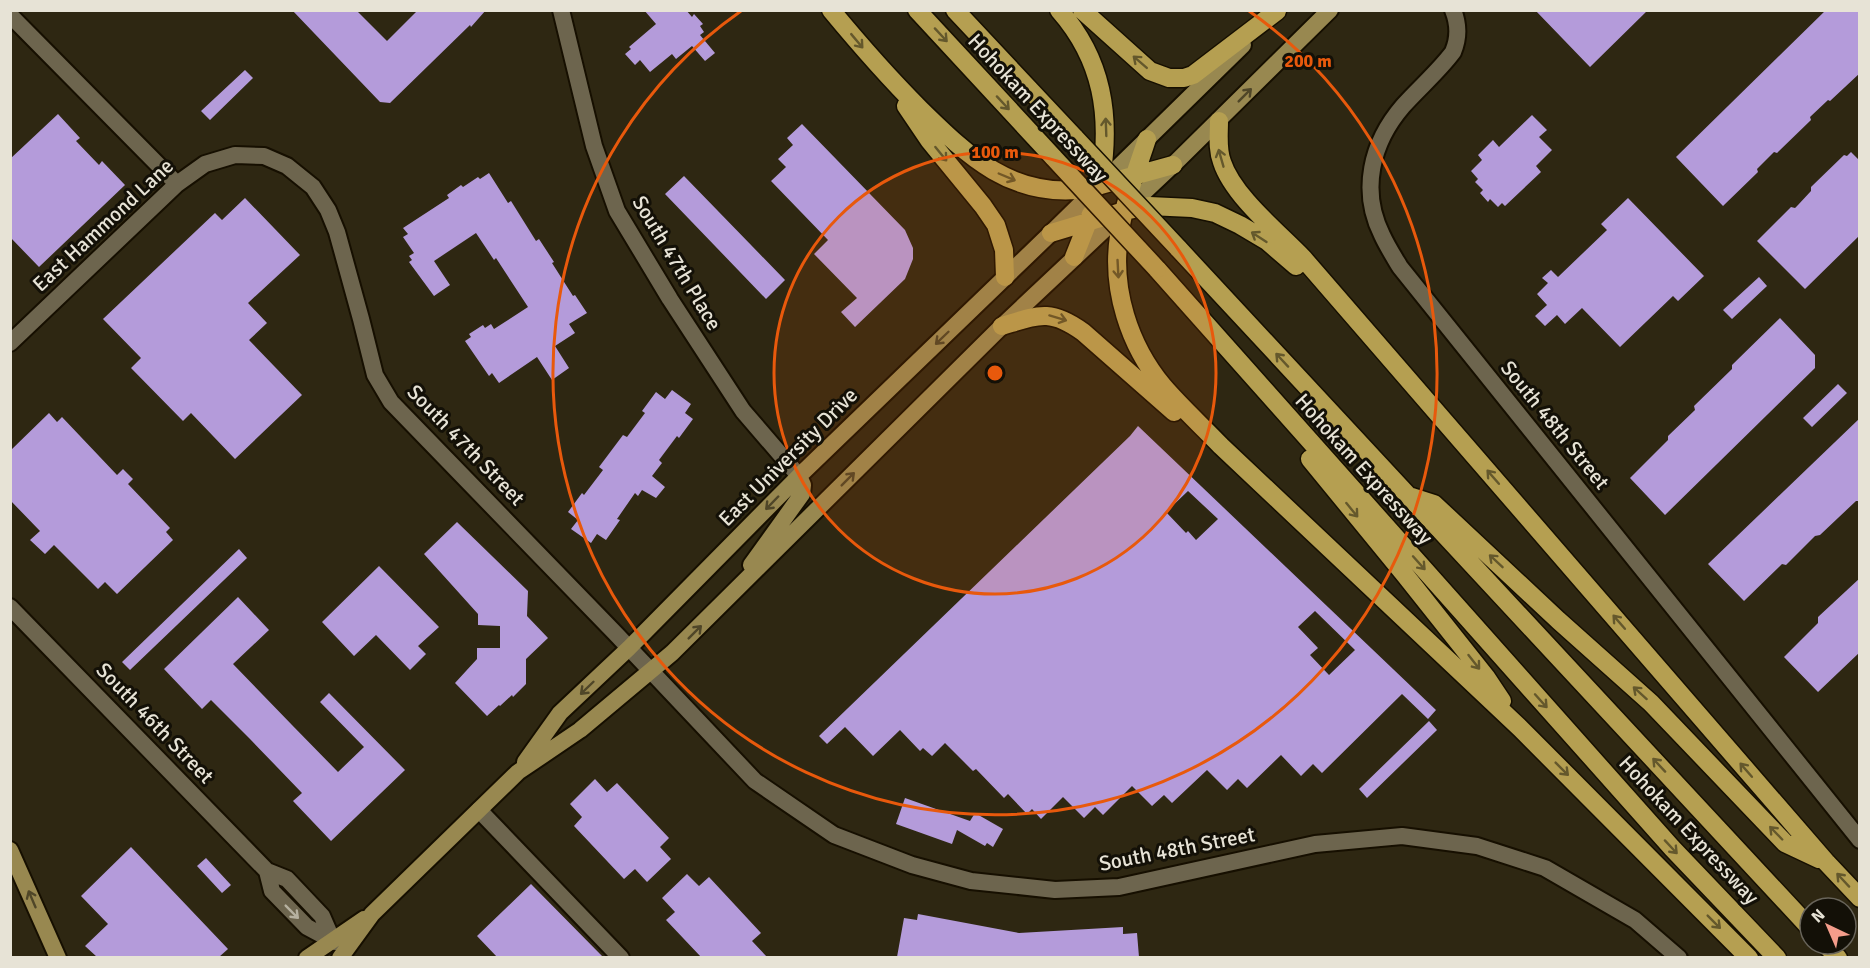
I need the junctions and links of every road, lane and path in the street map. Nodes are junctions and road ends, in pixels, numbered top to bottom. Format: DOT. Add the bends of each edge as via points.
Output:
graph roads {
  1 [pos="561,10"];
  2 [pos="831,10"];
  3 [pos="917,10"];
  4 [pos="955,10"];
  5 [pos="1059,10"];
  6 [pos="1082,10"];
  7 [pos="1453,10"];
  8 [pos="1278,11"];
  9 [pos="1327,13"];
  10 [pos="10,15"];
  11 [pos="883,72"];
  12 [pos="1219,121"];
  13 [pos="1148,139"];
  14 [pos="235,155"];
  15 [pos="1173,165"];
  16 [pos="1135,175"];
  17 [pos="177,184"];
  18 [pos="1100,185"];
  19 [pos="1124,211"];
  20 [pos="1088,222"];
  21 [pos="1051,233"];
  22 [pos="1074,257"];
  23 [pos="1157,269"];
  24 [pos="1005,277"];
  25 [pos="1351,315"];
  26 [pos="1002,326"];
  27 [pos="10,343"];
  28 [pos="1221,446"];
  29 [pos="799,476"];
  30 [pos="1407,495"];
  31 [pos="729,598"];
  32 [pos="10,607"];
  33 [pos="629,648"];
  34 [pos="652,672"];
  35 [pos="1520,728"];
  36 [pos="518,772"];
  37 [pos="479,810"];
  38 [pos="1860,840"];
  39 [pos="10,850"];
  40 [pos="1826,862"];
  41 [pos="1860,898"];
  42 [pos="1798,915"];
  43 [pos="339,949"];
  44 [pos="56,954"];
  45 [pos="308,956"];
  46 [pos="621,957"];
  47 [pos="1678,957"];
  48 [pos="1749,957"];
  49 [pos="1777,957"];
  1 -- 29 [label="street, South 47th Place" via="594,146 617,211 743,411"];
  2 -- 11 [label="highway, one-way"];
  3 -- 23 [label="highway, Hohokam Expressway, one-way, bridge"];
  30 -- 4 [label="highway, Hohokam Expressway, one-way, bridge"];
  18 -- 5 [label="highway, one-way" via="1106,139 1100,86 1081,40"];
  8 -- 6 [label="highway, one-way" via="1201,70 1177,78 1150,71"];
  7 -- 38 [label="street, South 48th Street" via="1458,33 1453,52 1385,130 1371,165 1372,207 1381,235 1400,267"];
  8 -- 13 [label="main road, East University Drive"];
  12 -- 9 [label="main road, East University Drive, one-way"];
  10 -- 17 [label="street"];
  11 -- 18 [label="highway, one-way" via="962,149 1000,174 1055,190"];
  11 -- 24 [label="highway, one-way" via="929,140 996,225 1004,250"];
  12 -- 15 [label="main road, East University Drive"];
  25 -- 12 [label="highway, one-way" via="1231,180 1219,152"];
  13 -- 16 [label="highway"];
  13 -- 18 [label="main road, East University Drive"];
  14 -- 17 [label="street, East Hammond Lane" via="205,164"];
  14 -- 33 [label="street, South 47th Street" via="264,156 287,166 313,187 337,232 375,375 391,402"];
  15 -- 16 [label="highway"];
  15 -- 19 [label="main road, East University Drive"];
  16 -- 18 [label="highway"];
  16 -- 19 [label="highway"];
  17 -- 27 [label="street, East Hammond Lane"];
  18 -- 20 [label="highway"];
  18 -- 21 [label="main road, East University Drive"];
  19 -- 20 [label="highway"];
  19 -- 22 [label="main road, East University Drive"];
  25 -- 19 [label="highway, one-way" via="1288,258 1224,217 1192,208 1159,205"];
  19 -- 28 [label="highway, one-way" via="1118,270 1122,303 1133,339 1163,386"];
  20 -- 21 [label="highway"];
  20 -- 22 [label="highway"];
  21 -- 24 [label="main road, East University Drive"];
  22 -- 26 [label="main road, East University Drive"];
  23 -- 35 [label="highway, one-way" via="1486,677"];
  23 -- 49 [label="highway, Hohokam Expressway, one-way" via="1672,848"];
  24 -- 29 [label="main road, East University Drive, one-way"];
  40 -- 25 [label="highway, one-way"];
  26 -- 28 [label="highway, one-way" via="1045,315 1068,321 1167,407"];
  31 -- 26 [label="main road, East University Drive, one-way"];
  28 -- 35 [label="highway"];
  29 -- 31 [label="main road" via="802,494"];
  29 -- 33 [label="main road, East University Drive, one-way"];
  40 -- 30 [label="highway, one-way" via="1785,843 1651,703 1448,516 1434,504"];
  42 -- 30 [label="highway, Hohokam Expressway, one-way"];
  34 -- 31 [label="main road, East University Drive, one-way"];
  32 -- 43 [label="street, South 46th Street" via="267,871 272,891 307,927"];
  33 -- 34 [label="street, South 47th Street"];
  33 -- 36 [label="main road, East University Drive, one-way" via="560,713"];
  34 -- 36 [label="main road, East University Drive" via="580,730"];
  34 -- 47 [label="street, South 48th Street" via="755,781 834,835 912,865 971,881 1055,890 1119,887 1315,844 1402,836 1477,846 1545,868 1635,920"];
  35 -- 48 [label="highway, one-way"];
  36 -- 37 [label="main road, East University Drive"];
  37 -- 43 [label="main road, East University Drive"];
  37 -- 46 [label="street"];
  44 -- 39 [label="main road, one-way"];
  41 -- 40 [label="highway, one-way"];
  43 -- 45 [label="main road, East University Drive"];
}
